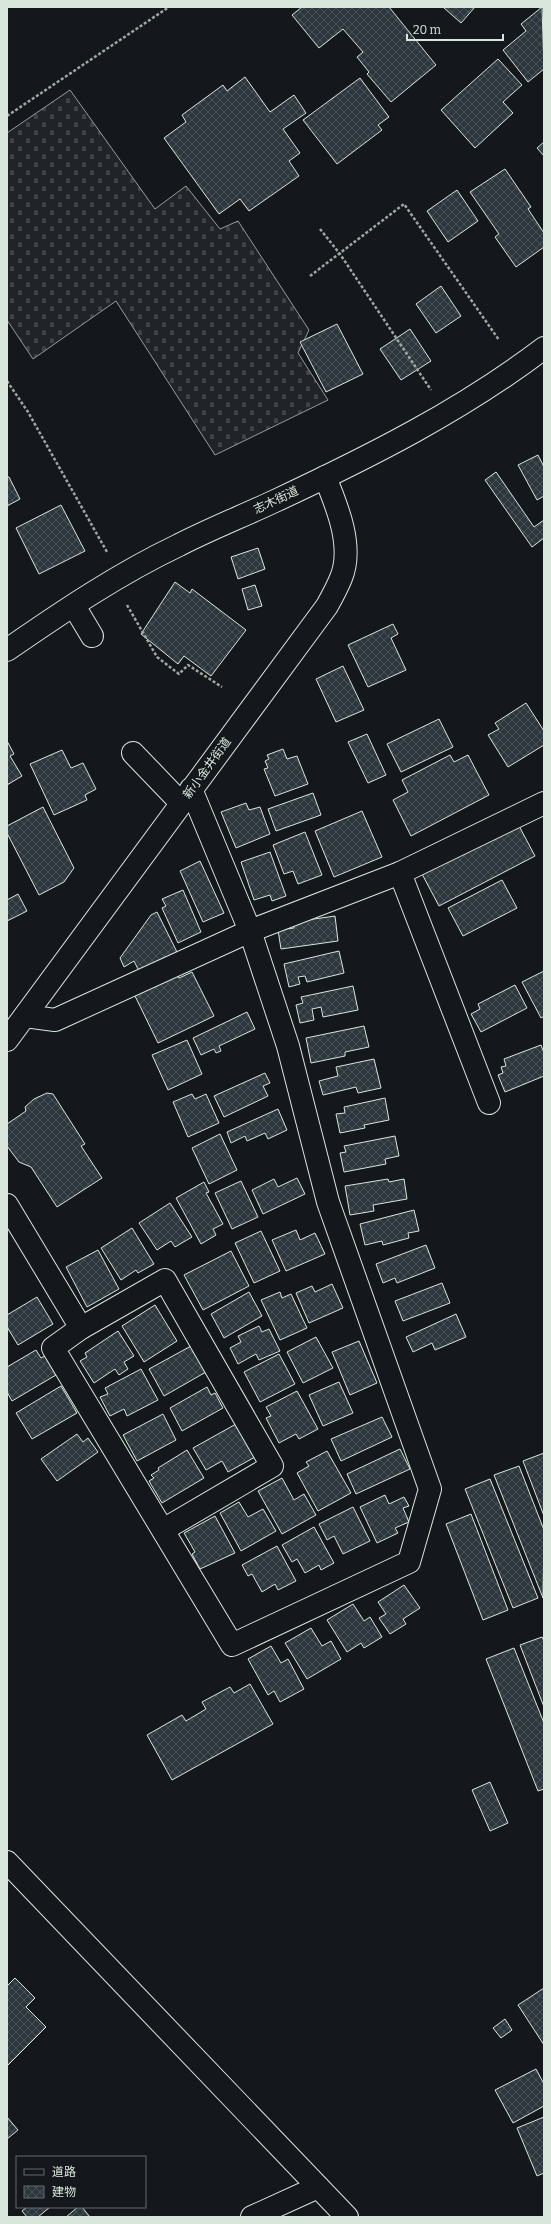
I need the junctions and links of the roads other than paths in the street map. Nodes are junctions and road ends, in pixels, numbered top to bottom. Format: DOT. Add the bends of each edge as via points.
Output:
graph roads {
  1 [pos="544,348"];
  2 [pos="325,477"];
  3 [pos="74,606"];
  4 [pos="92,636"];
  5 [pos="7,650"];
  6 [pos="133,753"];
  7 [pos="186,796"];
  8 [pos="544,803"];
  9 [pos="400,873"];
  10 [pos="250,931"];
  11 [pos="25,1016"];
  12 [pos="7,1040"];
  13 [pos="489,1102"];
  14 [pos="7,1204"];
  15 [pos="81,1328"];
  16 [pos="163,1530"];
  17 [pos="7,1862"];
  18 [pos="318,2187"];
  19 [pos="252,2217"];
  20 [pos="347,2217"];
  1 -- 2 [label="street, 志木街道" via="514,372 464,404 408,436"];
  2 -- 3 [label="street, 志木街道" via="178,545"];
  2 -- 7 [label="street, 新小金井街道" via="340,514 346,546 342,577 327,606"];
  3 -- 4 [label="street"];
  3 -- 5 [label="street, 志木街道"];
  6 -- 7 [label="street"];
  7 -- 10 [label="street"];
  7 -- 11 [label="street, 新小金井街道"];
  8 -- 9 [label="street"];
  9 -- 10 [label="street"];
  9 -- 13 [label="street"];
  10 -- 11 [label="street" via="56,1020"];
  10 -- 16 [label="street" via="288,1046 328,1202 430,1489 410,1562 232,1645"];
  11 -- 12 [label="street, 新小金井街道"];
  14 -- 15 [label="street"];
  15 -- 16 [label="street" via="53,1348"];
  15 -- 16 [label="street" via="165,1280 272,1466"];
  17 -- 18 [label="street"];
  18 -- 19 [label="street"];
  18 -- 20 [label="street"];
}
